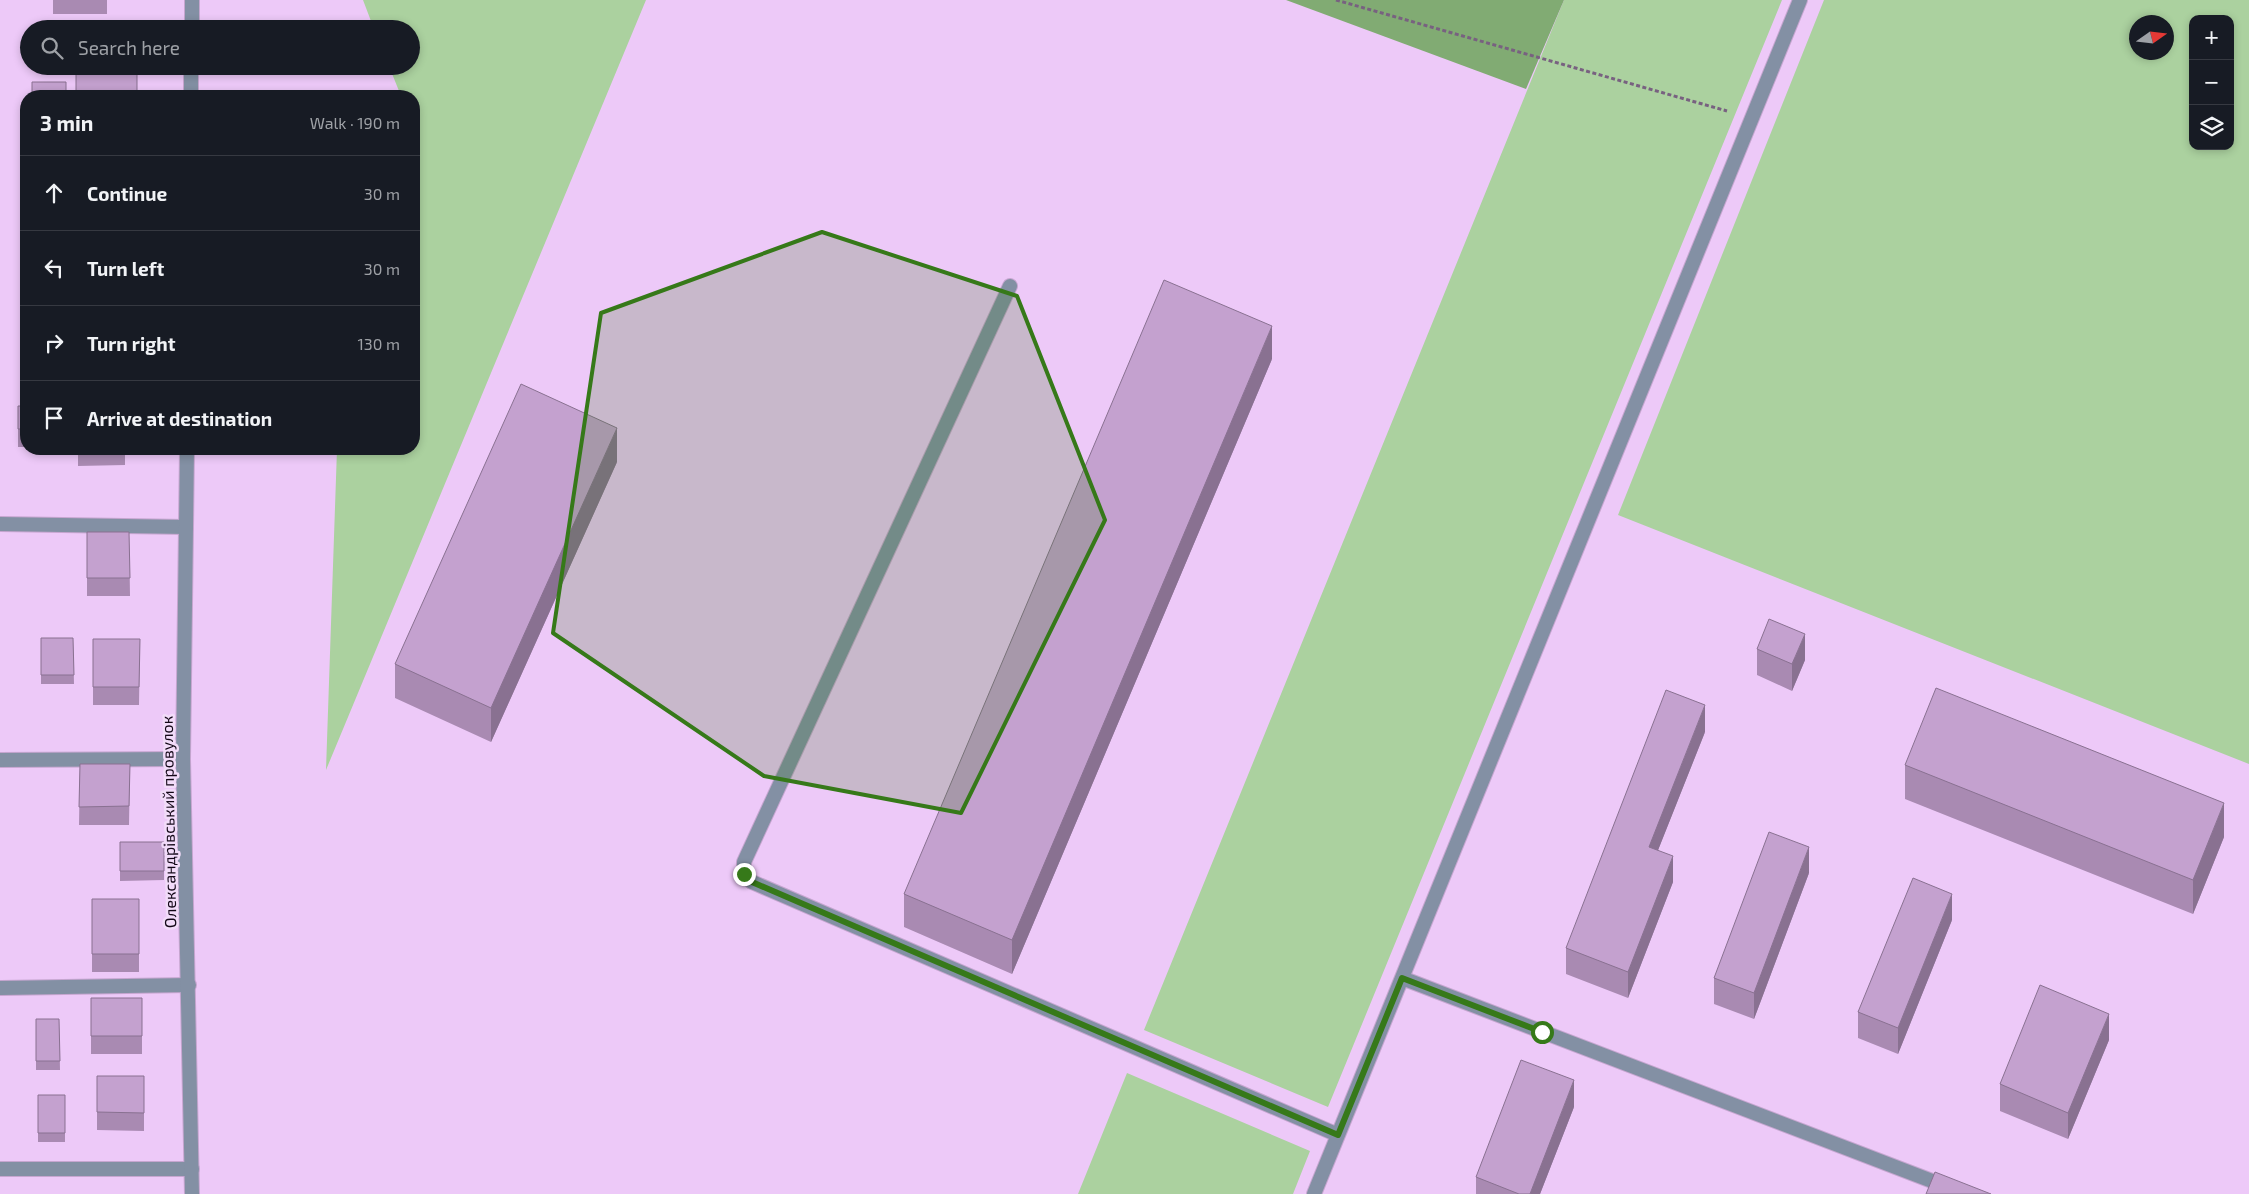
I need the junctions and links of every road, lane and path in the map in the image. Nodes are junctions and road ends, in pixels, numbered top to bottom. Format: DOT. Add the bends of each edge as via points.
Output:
graph roads {
  1 [pos="192,0"];
  2 [pos="1336,0"];
  3 [pos="1800,0"];
  4 [pos="192,20"];
  5 [pos="191,75"];
  6 [pos="191,90"];
  7 [pos="1752,118"];
  8 [pos="1010,286"];
  9 [pos="187,455"];
  10 [pos="0,524"];
  11 [pos="186,526"];
  12 [pos="183,759"];
  13 [pos="0,760"];
  14 [pos="1402,978"];
  15 [pos="188,985"];
  16 [pos="1,988"];
  17 [pos="1338,1135"];
  18 [pos="0,1169"];
  19 [pos="192,1170"];
  20 [pos="192,1194"];
  21 [pos="1314,1194"];
  22 [pos="1966,1194"];
  1 -- 4 [label="street"];
  2 -- 7 [label="path"];
  3 -- 7 [label="street"];
  5 -- 6 [label="street"];
  7 -- 14 [label="street"];
  8 -- 17 [label="street" via="744,862 744,874 752,882"];
  9 -- 11 [label="street, Олександрівський провулок"];
  10 -- 11 [label="street"];
  11 -- 12 [label="street, Олександрівський провулок"];
  12 -- 13 [label="street"];
  12 -- 15 [label="street, Олександрівський провулок"];
  14 -- 17 [label="street"];
  14 -- 22 [label="street"];
  15 -- 16 [label="street"];
  15 -- 19 [label="street, Олександрівський провулок"];
  17 -- 21 [label="street"];
  18 -- 19 [label="street"];
  19 -- 20 [label="street, Олександрівський провулок"];
}
